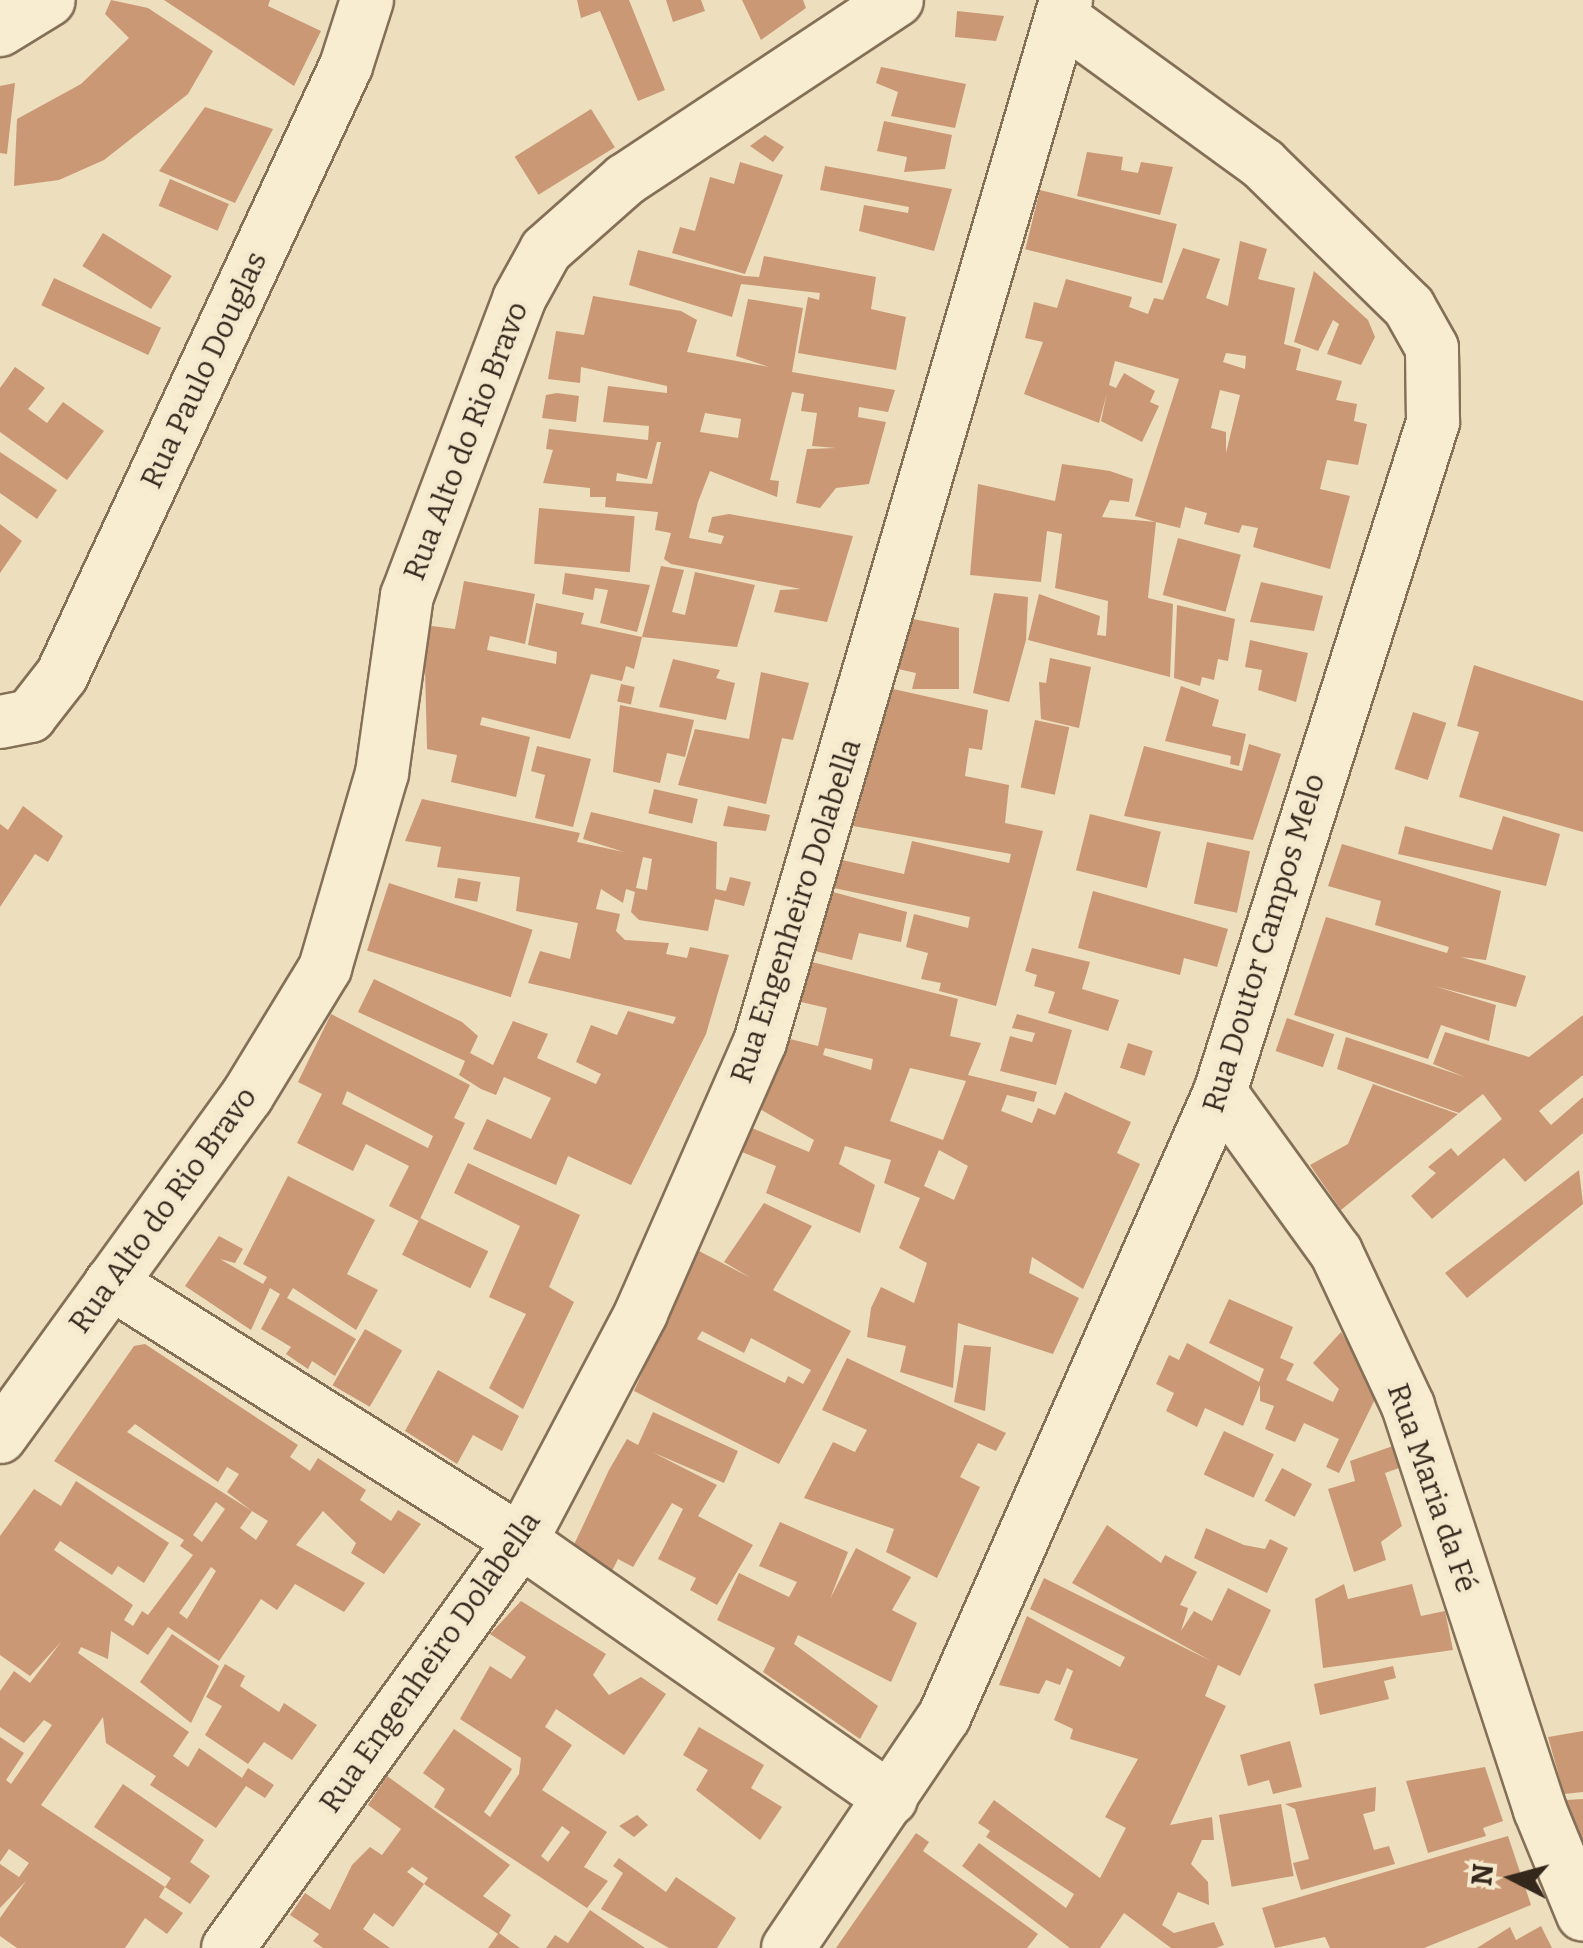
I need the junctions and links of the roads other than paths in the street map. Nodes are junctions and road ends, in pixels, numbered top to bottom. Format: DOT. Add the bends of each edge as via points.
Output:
graph roads {
  1 [pos="49,0"];
  2 [pos="367,0"];
  3 [pos="898,0"];
  4 [pos="1066,10"];
  5 [pos="0,30"];
  6 [pos="8,723"];
  7 [pos="1220,1092"];
  8 [pos="111,1284"];
  9 [pos="0,1438"];
  10 [pos="522,1540"];
  11 [pos="890,1799"];
  12 [pos="1583,1914"];
  13 [pos="228,1948"];
  14 [pos="788,1948"];
  1 -- 5 [label="street"];
  2 -- 6 [label="street, Rua Paulo Douglas" via="338,84 62,676 46,701"];
  3 -- 8 [label="street, Rua Alto do Rio Bravo" via="626,180 546,250 519,299 407,596 382,773 324,968 247,1096"];
  4 -- 7 [label="street, Rua Doutor Campos Melo" via="1264,164 1410,307 1432,348 1433,422"];
  4 -- 10 [label="street, Rua Engenheiro Dolabella" via="760,1042 642,1313"];
  7 -- 11 [label="street, Rua Doutor Campos Melo" via="944,1717"];
  7 -- 12 [label="street, Rua Maria da Fé" via="1336,1252 1408,1406 1540,1810"];
  8 -- 9 [label="street, Rua Alto do Rio Bravo"];
  8 -- 10 [label="street"];
  10 -- 11 [label="street"];
  10 -- 13 [label="street, Rua Engenheiro Dolabella"];
  11 -- 14 [label="street, Rua Doutor Campos Melo"];
}
